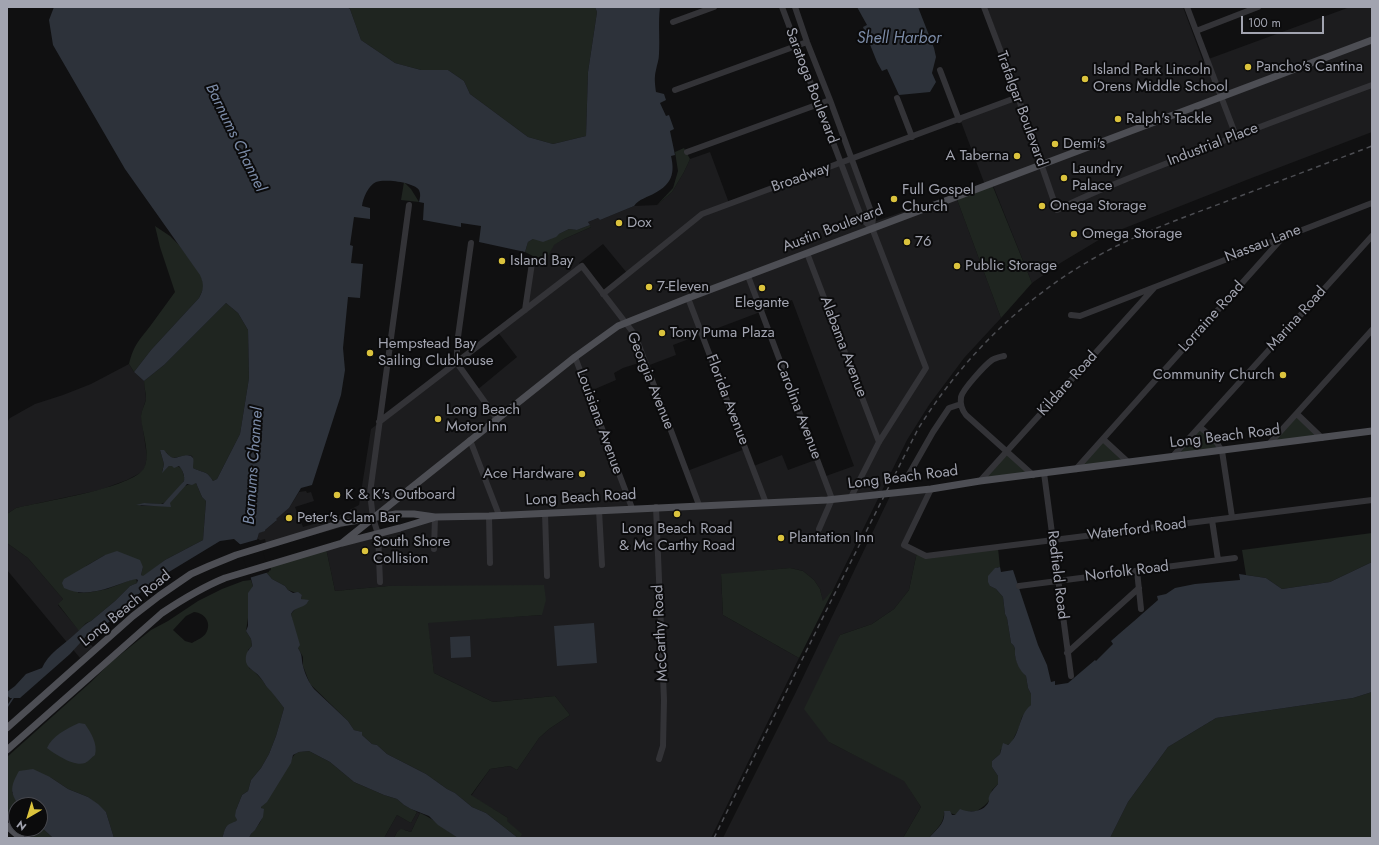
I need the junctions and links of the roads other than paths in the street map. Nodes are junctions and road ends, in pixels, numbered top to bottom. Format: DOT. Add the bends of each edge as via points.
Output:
graph roads {
  1 [pos="714,7"];
  2 [pos="782,7"];
  3 [pos="794,7"];
  4 [pos="984,7"];
  5 [pos="1187,7"];
  6 [pos="1256,7"];
  7 [pos="673,22"];
  8 [pos="1196,31"];
  9 [pos="1372,40"];
  10 [pos="807,42"];
  11 [pos="796,46"];
  12 [pos="940,70"];
  13 [pos="1372,85"];
  14 [pos="675,90"];
  15 [pos="1221,97"];
  16 [pos="897,98"];
  17 [pos="1018,98"];
  18 [pos="830,100"];
  19 [pos="818,105"];
  20 [pos="959,120"];
  21 [pos="1236,136"];
  22 [pos="912,137"];
  23 [pos="687,152"];
  24 [pos="852,159"];
  25 [pos="841,163"];
  26 [pos="1042,165"];
  27 [pos="1372,203"];
  28 [pos="409,205"];
  29 [pos="1057,210"];
  30 [pos="872,228"];
  31 [pos="1285,236"];
  32 [pos="1372,236"];
  33 [pos="471,242"];
  34 [pos="807,253"];
  35 [pos="532,263"];
  36 [pos="748,276"];
  37 [pos="1155,287"];
  38 [pos="603,294"];
  39 [pos="688,298"];
  40 [pos="525,310"];
  41 [pos="1071,315"];
  42 [pos="625,323"];
  43 [pos="1372,330"];
  44 [pos="1004,356"];
  45 [pos="575,357"];
  46 [pos="456,363"];
  47 [pos="961,404"];
  48 [pos="1297,414"];
  49 [pos="497,419"];
  50 [pos="379,422"];
  51 [pos="1372,425"];
  52 [pos="1200,426"];
  53 [pos="1369,432"];
  54 [pos="1322,438"];
  55 [pos="1103,439"];
  56 [pos="470,440"];
  57 [pos="879,442"];
  58 [pos="1270,444"];
  59 [pos="1007,451"];
  60 [pos="1222,451"];
  61 [pos="1173,456"];
  62 [pos="1128,462"];
  63 [pos="1076,469"];
  64 [pos="1044,473"];
  65 [pos="1033,475"];
  66 [pos="908,476"];
  67 [pos="980,481"];
  68 [pos="931,489"];
  69 [pos="851,497"];
  70 [pos="832,499"];
  71 [pos="1372,500"];
  72 [pos="766,503"];
  73 [pos="699,505"];
  74 [pos="656,507"];
  75 [pos="632,508"];
  76 [pos="599,510"];
  77 [pos="545,513"];
  78 [pos="499,515"];
  79 [pos="489,516"];
  80 [pos="435,517"];
  81 [pos="373,518"];
  82 [pos="1232,518"];
  83 [pos="1212,520"];
  84 [pos="819,529"];
  85 [pos="378,534"];
  86 [pos="1053,540"];
  87 [pos="342,542"];
  88 [pos="434,549"];
  89 [pos="1235,558"];
  90 [pos="1218,560"];
  91 [pos="490,563"];
  92 [pos="602,565"];
  93 [pos="1137,571"];
  94 [pos="547,576"];
  95 [pos="1058,581"];
  96 [pos="380,582"];
  97 [pos="1020,586"];
  98 [pos="1139,588"];
  99 [pos="1141,608"];
  100 [pos="1067,653"];
  101 [pos="1071,676"];
  102 [pos="7,728"];
  103 [pos="7,750"];
  104 [pos="659,759"];
  1 -- 7 [label="street"];
  2 -- 11 [label="street, Saratoga Boulevard"];
  3 -- 10 [label="street, Saratoga Boulevard"];
  4 -- 17 [label="street, Trafalgar Boulevard"];
  5 -- 8 [label="street"];
  6 -- 8 [label="street"];
  8 -- 15 [label="street"];
  9 -- 15 [label="main road, Austin Boulevard"];
  10 -- 11 [label="street"];
  10 -- 18 [label="street, Saratoga Boulevard"];
  11 -- 14 [label="street"];
  11 -- 19 [label="street, Saratoga Boulevard"];
  12 -- 20 [label="street"];
  13 -- 21 [label="street, Industrial Place"];
  15 -- 21 [label="street"];
  15 -- 26 [label="main road, Austin Boulevard"];
  16 -- 22 [label="street"];
  17 -- 20 [label="street, Broadway"];
  17 -- 26 [label="street, Trafalgar Boulevard"];
  18 -- 19 [label="street"];
  18 -- 24 [label="street, Saratoga Boulevard"];
  19 -- 23 [label="street"];
  19 -- 25 [label="street, Saratoga Boulevard"];
  20 -- 22 [label="street, Broadway"];
  21 -- 29 [label="street, Industrial Place" via="1082,197"];
  22 -- 24 [label="street, Broadway"];
  24 -- 25 [label="street, Broadway"];
  24 -- 30 [label="street, Saratoga Boulevard" via="873,217"];
  25 -- 30 [label="street, Saratoga Boulevard" via="862,219"];
  25 -- 38 [label="street, Broadway" via="702,214"];
  26 -- 29 [label="street, Trafalgar Boulevard"];
  26 -- 30 [label="main road, Austin Boulevard"];
  27 -- 31 [label="street, Nassau Lane"];
  28 -- 50 [label="street"];
  30 -- 34 [label="main road, Austin Boulevard"];
  30 -- 57 [label="street, Saratoga Boulevard" via="926,368"];
  31 -- 37 [label="street, Nassau Lane"];
  31 -- 55 [label="street, Lorraine Road"];
  32 -- 52 [label="street, Marina Road"];
  33 -- 46 [label="street" via="456,344"];
  34 -- 36 [label="main road, Austin Boulevard"];
  34 -- 57 [label="street, Alabama Avenue"];
  35 -- 40 [label="street"];
  36 -- 39 [label="main road, Austin Boulevard"];
  36 -- 70 [label="street, Carolina Avenue"];
  37 -- 41 [label="street, Nassau Lane" via="1080,316"];
  37 -- 59 [label="street, Kildare Road"];
  38 -- 40 [label="street, Georgia Avenue" via="582,266"];
  38 -- 42 [label="street, Georgia Avenue"];
  39 -- 42 [label="main road, Austin Boulevard"];
  39 -- 72 [label="street, Florida Avenue"];
  40 -- 46 [label="street"];
  42 -- 45 [label="main road, Austin Boulevard"];
  42 -- 73 [label="street, Georgia Avenue" via="635,335"];
  43 -- 48 [label="street"];
  44 -- 47 [label="street" via="993,359 981,370 963,393"];
  45 -- 49 [label="main road, Austin Boulevard"];
  45 -- 75 [label="street, Louisiana Avenue"];
  46 -- 49 [label="street"];
  46 -- 50 [label="street"];
  47 -- 59 [label="street" via="966,415"];
  47 -- 66 [label="street" via="949,408"];
  48 -- 54 [label="street"];
  48 -- 58 [label="street"];
  49 -- 56 [label="main road, Austin Boulevard"];
  50 -- 81 [label="street" via="370,493"];
  51 -- 53 [label="street"];
  52 -- 60 [label="street" via="1215,440"];
  52 -- 61 [label="street, Marina Road"];
  53 -- 54 [label="main road, Long Beach Road"];
  54 -- 58 [label="main road, Long Beach Road"];
  55 -- 62 [label="street"];
  55 -- 63 [label="street, Lorraine Road"];
  56 -- 78 [label="street"];
  56 -- 81 [label="main road, Austin Boulevard"];
  57 -- 69 [label="street"];
  58 -- 60 [label="main road, Long Beach Road"];
  59 -- 65 [label="street"];
  59 -- 67 [label="street, Kildare Road"];
  60 -- 61 [label="main road, Long Beach Road"];
  60 -- 82 [label="street"];
  61 -- 62 [label="main road, Long Beach Road"];
  62 -- 63 [label="main road, Long Beach Road"];
  63 -- 64 [label="main road, Long Beach Road"];
  64 -- 65 [label="main road, Long Beach Road"];
  64 -- 86 [label="street, Redfield Road"];
  65 -- 67 [label="main road, Long Beach Road"];
  67 -- 68 [label="main road, Long Beach Road"];
  68 -- 69 [label="main road, Long Beach Road"];
  68 -- 86 [label="street, Waterford Road" via="904,545 926,556"];
  69 -- 70 [label="main road, Long Beach Road"];
  70 -- 72 [label="main road, Long Beach Road"];
  70 -- 84 [label="street"];
  71 -- 82 [label="street, Waterford Road"];
  72 -- 73 [label="main road, Long Beach Road"];
  73 -- 74 [label="main road, Long Beach Road"];
  74 -- 75 [label="main road, Long Beach Road"];
  74 -- 104 [label="street, McCarthy Road" via="664,706 663,746"];
  75 -- 76 [label="main road, Long Beach Road"];
  76 -- 77 [label="main road, Long Beach Road"];
  76 -- 92 [label="street"];
  77 -- 78 [label="main road, Long Beach Road"];
  77 -- 94 [label="street"];
  78 -- 79 [label="main road, Long Beach Road"];
  79 -- 80 [label="main road, Long Beach Road"];
  79 -- 91 [label="street"];
  80 -- 81 [label="main road, Long Beach Road" via="396,514"];
  80 -- 85 [label="main road, Long Beach Road"];
  80 -- 88 [label="street"];
  81 -- 85 [label="street"];
  81 -- 87 [label="main road, Long Beach Road"];
  81 -- 102 [label="main road, Long Beach Road" via="341,523 236,555 191,574 128,621"];
  82 -- 83 [label="street, Waterford Road"];
  83 -- 86 [label="street, Waterford Road"];
  83 -- 90 [label="street"];
  85 -- 87 [label="main road, Long Beach Road"];
  85 -- 96 [label="street"];
  86 -- 95 [label="street, Redfield Road"];
  87 -- 103 [label="main road, Long Beach Road" via="241,573 208,585 184,599 162,613"];
  89 -- 90 [label="street, Norfolk Road"];
  90 -- 93 [label="street, Norfolk Road"];
  93 -- 95 [label="street, Norfolk Road"];
  93 -- 98 [label="street"];
  95 -- 97 [label="street, Norfolk Road"];
  95 -- 100 [label="street, Redfield Road"];
  98 -- 99 [label="street"];
  98 -- 100 [label="street"];
  100 -- 101 [label="street, Redfield Road"];
}
